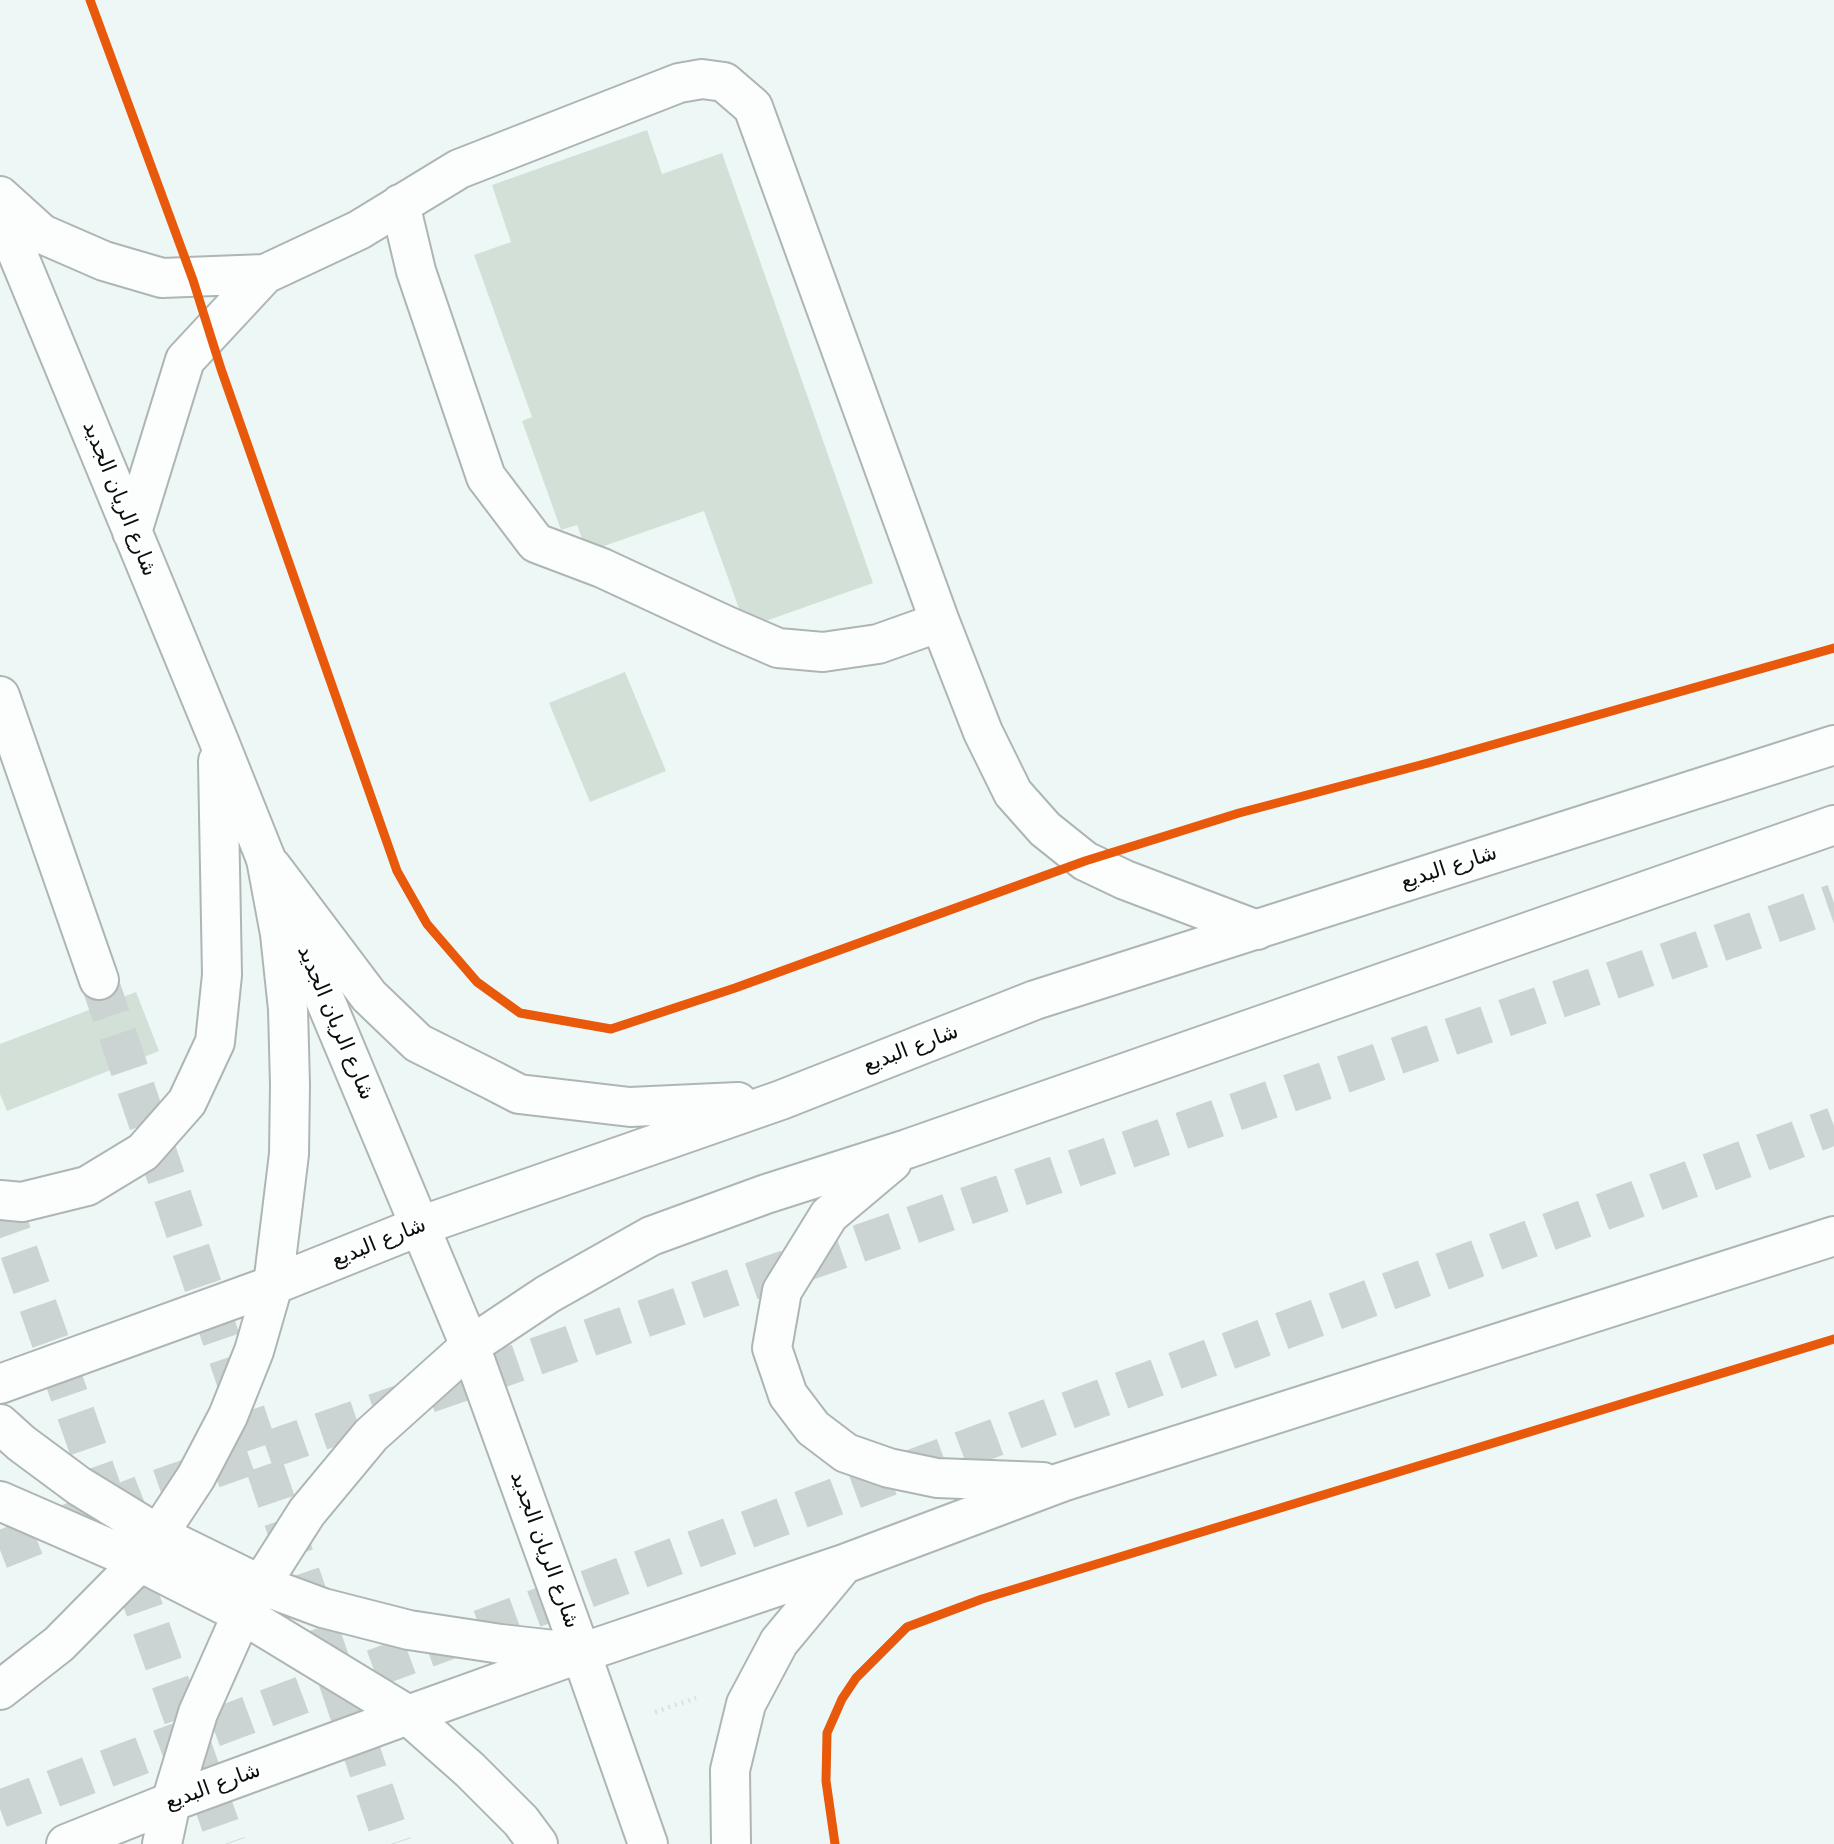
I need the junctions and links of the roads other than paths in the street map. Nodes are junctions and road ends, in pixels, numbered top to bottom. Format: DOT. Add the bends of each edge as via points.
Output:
graph roads {
  1 [pos="0,196"];
  2 [pos="400,204"];
  3 [pos="0,211"];
  4 [pos="265,274"];
  5 [pos="132,531"];
  6 [pos="940,622"];
  7 [pos="0,696"];
  8 [pos="218,738"];
  9 [pos="1834,745"];
  10 [pos="1834,825"];
  11 [pos="266,859"];
  12 [pos="1257,930"];
  13 [pos="99,979"];
  14 [pos="782,1100"];
  15 [pos="907,1149"];
  16 [pos="0,1200"];
  17 [pos="420,1226"];
  18 [pos="1834,1236"];
  19 [pos="273,1285"];
  20 [pos="470,1346"];
  21 [pos="0,1384"];
  22 [pos="0,1424"];
  23 [pos="1062,1482"];
  24 [pos="0,1501"];
  25 [pos="149,1548"];
  26 [pos="844,1564"];
  27 [pos="252,1599"];
  28 [pos="582,1653"];
  29 [pos="0,1690"];
  30 [pos="408,1715"];
  31 [pos="171,1802"];
  32 [pos="66,1844"];
  33 [pos="162,1844"];
  34 [pos="538,1844"];
  35 [pos="648,1844"];
  36 [pos="731,1844"];
  1 -- 4 [label="main road" via="41,234 104,261 162,278"];
  2 -- 4 [label="main road" via="359,230"];
  2 -- 6 [label="main road" via="416,271 486,477 537,543 778,648 823,652 877,644"];
  2 -- 6 [label="main road" via="459,169 679,83 724,82 753,107"];
  3 -- 5 [label="main road, شارع الريان الجديد"];
  4 -- 5 [label="main road" via="185,360"];
  5 -- 8 [label="main road, شارع الريان الجديد"];
  6 -- 12 [label="main road" via="983,732 1013,793 1045,829 1085,861"];
  7 -- 13 [label="main road"];
  8 -- 11 [label="main road, شارع الريان الجديد"];
  8 -- 16 [label="main road" via="222,975 215,1042 187,1102 144,1152 87,1186 22,1202"];
  9 -- 12 [label="main road, شارع البديع"];
  10 -- 15 [label="main road"];
  11 -- 14 [label="main road" via="369,996 418,1043 519,1094 629,1107"];
  11 -- 17 [label="main road, شارع الريان الجديد"];
  11 -- 19 [label="main road" via="288,1009 290,1085 289,1154"];
  12 -- 14 [label="main road, شارع البديع" via="1035,1000"];
  14 -- 17 [label="main road, شارع البديع"];
  15 -- 20 [label="main road" via="651,1236 548,1294"];
  15 -- 23 [label="main road" via="829,1215 782,1291 772,1348 788,1395 813,1428 846,1453 889,1468 937,1478"];
  17 -- 19 [label="main road, شارع البديع"];
  17 -- 20 [label="main road, شارع الريان الجديد"];
  18 -- 23 [label="main road, شارع البديع"];
  19 -- 21 [label="main road, شارع البديع"];
  19 -- 25 [label="main road" via="228,1416 196,1477"];
  20 -- 27 [label="main road" via="371,1435 307,1511"];
  20 -- 28 [label="main road, شارع الريان الجديد"];
  22 -- 25 [label="main road"];
  23 -- 26 [label="main road, شارع البديع"];
  24 -- 25 [label="main road"];
  25 -- 27 [label="main road"];
  25 -- 29 [label="main road" via="58,1644"];
  26 -- 28 [label="main road, شارع البديع"];
  26 -- 36 [label="main road" via="779,1642 746,1704 730,1770"];
  27 -- 28 [label="main road" via="323,1608 409,1630"];
  27 -- 30 [label="main road"];
  27 -- 31 [label="main road" via="198,1713"];
  28 -- 30 [label="main road, شارع البديع"];
  28 -- 35 [label="main road, شارع الريان الجديد"];
  30 -- 31 [label="main road, شارع البديع"];
  30 -- 34 [label="main road" via="471,1770"];
  31 -- 32 [label="main road, شارع البديع"];
  31 -- 33 [label="main road"];
}
